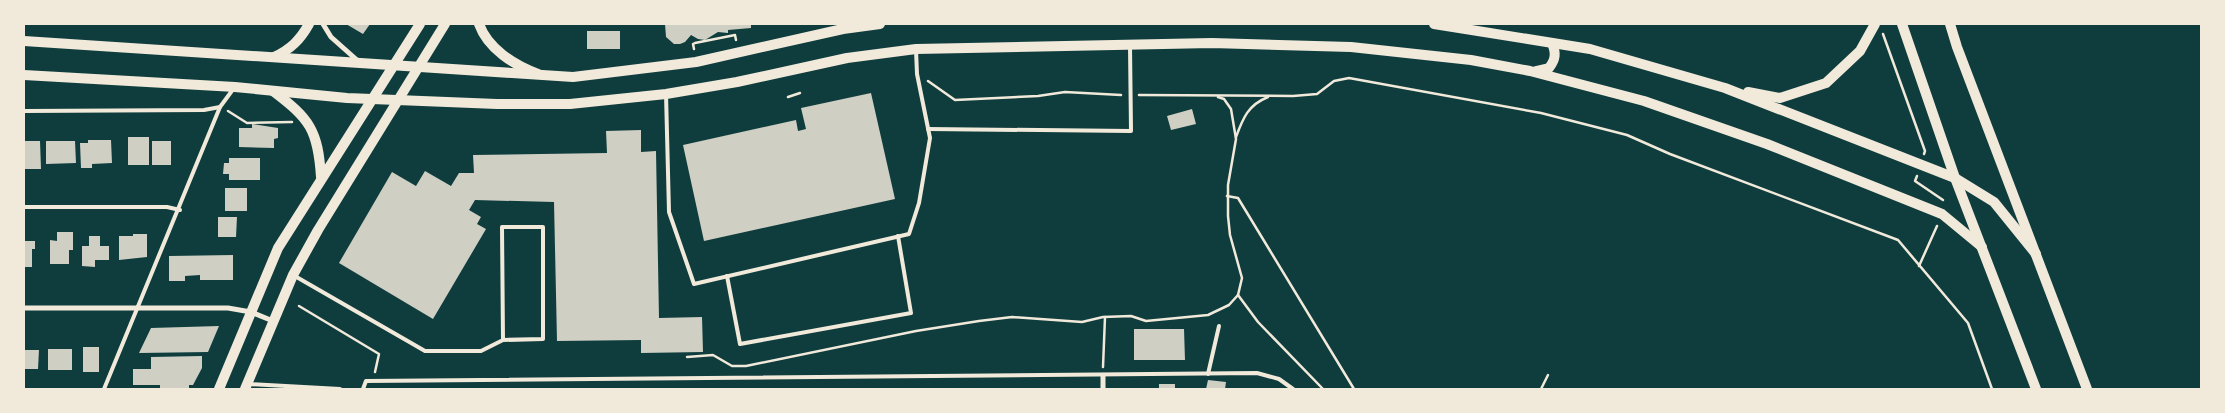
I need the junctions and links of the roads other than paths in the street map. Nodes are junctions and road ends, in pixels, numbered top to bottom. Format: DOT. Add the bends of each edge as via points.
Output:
graph roads {
  1 [pos="309,24"];
  2 [pos="323,24"];
  3 [pos="420,24"];
  4 [pos="445,24"];
  5 [pos="479,24"];
  6 [pos="880,24"];
  7 [pos="1434,24"];
  8 [pos="1875,24"];
  9 [pos="1902,24"];
  10 [pos="1950,24"];
  11 [pos="24,41"];
  12 [pos="1552,43"];
  13 [pos="1130,44"];
  14 [pos="916,49"];
  15 [pos="272,58"];
  16 [pos="360,63"];
  17 [pos="393,66"];
  18 [pos="418,67"];
  19 [pos="1530,71"];
  20 [pos="24,75"];
  21 [pos="549,77"];
  22 [pos="235,87"];
  23 [pos="1725,88"];
  24 [pos="272,90"];
  25 [pos="666,94"];
  26 [pos="372,99"];
  27 [pos="399,100"];
  28 [pos="220,107"];
  29 [pos="24,111"];
  30 [pos="928,128"];
  31 [pos="321,177"];
  32 [pos="1955,178"];
  33 [pos="24,207"];
  34 [pos="180,210"];
  35 [pos="898,236"];
  36 [pos="1982,247"];
  37 [pos="2036,254"];
  38 [pos="293,275"];
  39 [pos="727,276"];
  40 [pos="24,308"];
  41 [pos="139,308"];
  42 [pos="251,312"];
  43 [pos="273,321"];
  44 [pos="1219,326"];
  45 [pos="503,340"];
  46 [pos="1208,374"];
  47 [pos="1103,376"];
  48 [pos="246,386"];
  49 [pos="104,389"];
  50 [pos="219,389"];
  51 [pos="340,389"];
  52 [pos="363,389"];
  53 [pos="1103,389"];
  54 [pos="1293,389"];
  55 [pos="2036,389"];
  56 [pos="2087,389"];
  1 -- 15 [label="main road" via="299,40"];
  2 -- 16 [label="street" via="331,37"];
  3 -- 17 [label="main road"];
  4 -- 18 [label="main road"];
  5 -- 21 [label="main road" via="500,53 535,73"];
  6 -- 21 [label="main road" via="843,29 696,62 610,74"];
  7 -- 12 [label="main road"];
  8 -- 23 [label="main road" via="1860,52 1826,83 1780,98"];
  9 -- 32 [label="main road"];
  10 -- 37 [label="main road"];
  11 -- 15 [label="main road"];
  12 -- 19 [label="main road" via="1556,57 1550,68"];
  12 -- 23 [label="main road" via="1590,49"];
  13 -- 14 [label="main road"];
  13 -- 19 [label="main road" via="1351,46 1470,60"];
  13 -- 30 [label="lane" via="1131,131"];
  14 -- 25 [label="main road" via="847,58"];
  14 -- 30 [label="lane" via="916,74"];
  15 -- 16 [label="main road"];
  16 -- 17 [label="main road"];
  17 -- 18 [label="main road"];
  17 -- 26 [label="main road"];
  18 -- 21 [label="main road"];
  18 -- 27 [label="main road"];
  19 -- 36 [label="main road" via="1705,121 1942,214"];
  20 -- 22 [label="main road"];
  22 -- 24 [label="main road"];
  22 -- 28 [label="lane"];
  23 -- 32 [label="main road"];
  24 -- 26 [label="main road"];
  24 -- 31 [label="main road" via="307,120 315,136"];
  25 -- 27 [label="main road" via="570,104"];
  25 -- 39 [label="lane" via="669,212 694,284"];
  26 -- 27 [label="main road"];
  26 -- 31 [label="main road"];
  27 -- 38 [label="main road"];
  28 -- 29 [label="lane" via="204,110"];
  28 -- 34 [label="lane"];
  30 -- 35 [label="lane" via="930,138 918,210 909,234"];
  31 -- 42 [label="main road" via="278,248"];
  32 -- 36 [label="main road"];
  32 -- 37 [label="main road" via="1994,202"];
  33 -- 34 [label="lane" via="166,207"];
  34 -- 41 [label="lane"];
  35 -- 39 [label="lane"];
  35 -- 39 [label="lane" via="912,313 740,344"];
  36 -- 55 [label="main road"];
  37 -- 56 [label="main road"];
  38 -- 43 [label="main road"];
  38 -- 45 [label="lane" via="426,351 481,351"];
  40 -- 41 [label="street"];
  41 -- 42 [label="street" via="228,308"];
  41 -- 49 [label="lane"];
  42 -- 43 [label="street"];
  42 -- 50 [label="main road"];
  43 -- 48 [label="main road"];
  44 -- 46 [label="lane"];
  45 -- 45 [label="lane" via="502,227 543,227 543,339"];
  46 -- 47 [label="lane"];
  46 -- 54 [label="lane" via="1257,374 1280,379"];
  47 -- 52 [label="lane" via="366,381"];
  47 -- 53 [label="street"];
  48 -- 51 [label="lane"];
}
